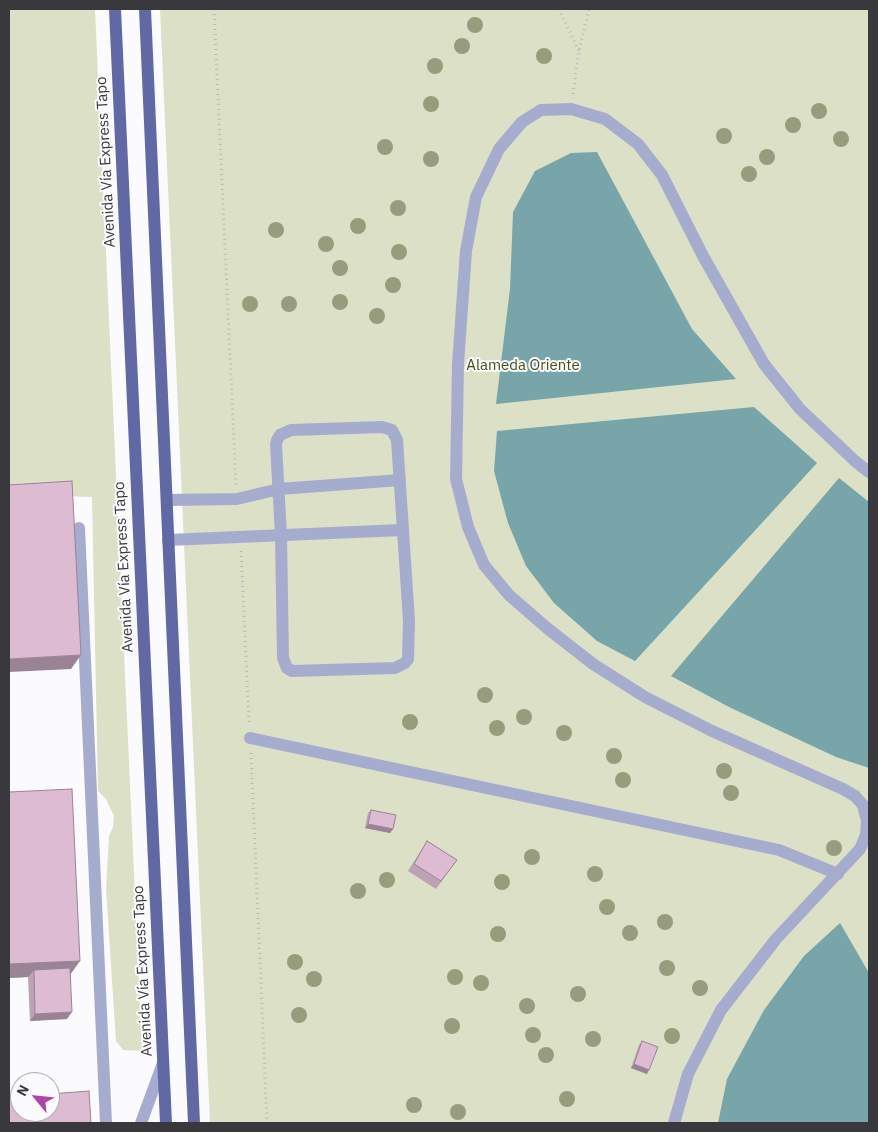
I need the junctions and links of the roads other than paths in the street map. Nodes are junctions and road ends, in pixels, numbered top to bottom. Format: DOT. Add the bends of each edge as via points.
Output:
graph roads {
  1 [pos="115,9"];
  2 [pos="145,9"];
  3 [pos="869,472"];
  4 [pos="400,480"];
  5 [pos="279,489"];
  6 [pos="167,500"];
  7 [pos="79,528"];
  8 [pos="402,530"];
  9 [pos="281,535"];
  10 [pos="168,540"];
  11 [pos="250,738"];
  12 [pos="838,874"];
  13 [pos="163,1063"];
  14 [pos="106,1123"];
  15 [pos="141,1123"];
  16 [pos="166,1123"];
  17 [pos="194,1123"];
  18 [pos="674,1123"];
  1 -- 13 [label="main road, Avenida Vía Express Tapo"];
  2 -- 6 [label="main road"];
  3 -- 12 [label="lane" via="800,408 764,364 662,175 638,144 605,119 571,109 541,110 522,122 499,149 476,197 466,252 458,374 456,479 468,527 484,565 509,595 593,664 645,697 704,727 855,796 863,806 866,835 860,849"];
  4 -- 5 [label="lane"];
  4 -- 5 [label="lane" via="397,440 392,430 291,430 280,434 276,445"];
  4 -- 8 [label="lane"];
  5 -- 6 [label="lane" via="237,499"];
  5 -- 9 [label="lane"];
  6 -- 10 [label="main road"];
  7 -- 14 [label="lane"];
  8 -- 9 [label="lane"];
  8 -- 9 [label="lane" via="409,653 405,663 395,668 298,672 287,668 283,658"];
  9 -- 10 [label="lane"];
  10 -- 17 [label="main road"];
  11 -- 12 [label="lane" via="779,850"];
  12 -- 18 [label="lane" via="776,938 721,1010 688,1074"];
  13 -- 15 [label="lane"];
  13 -- 16 [label="main road, Avenida Vía Express Tapo"];
}
